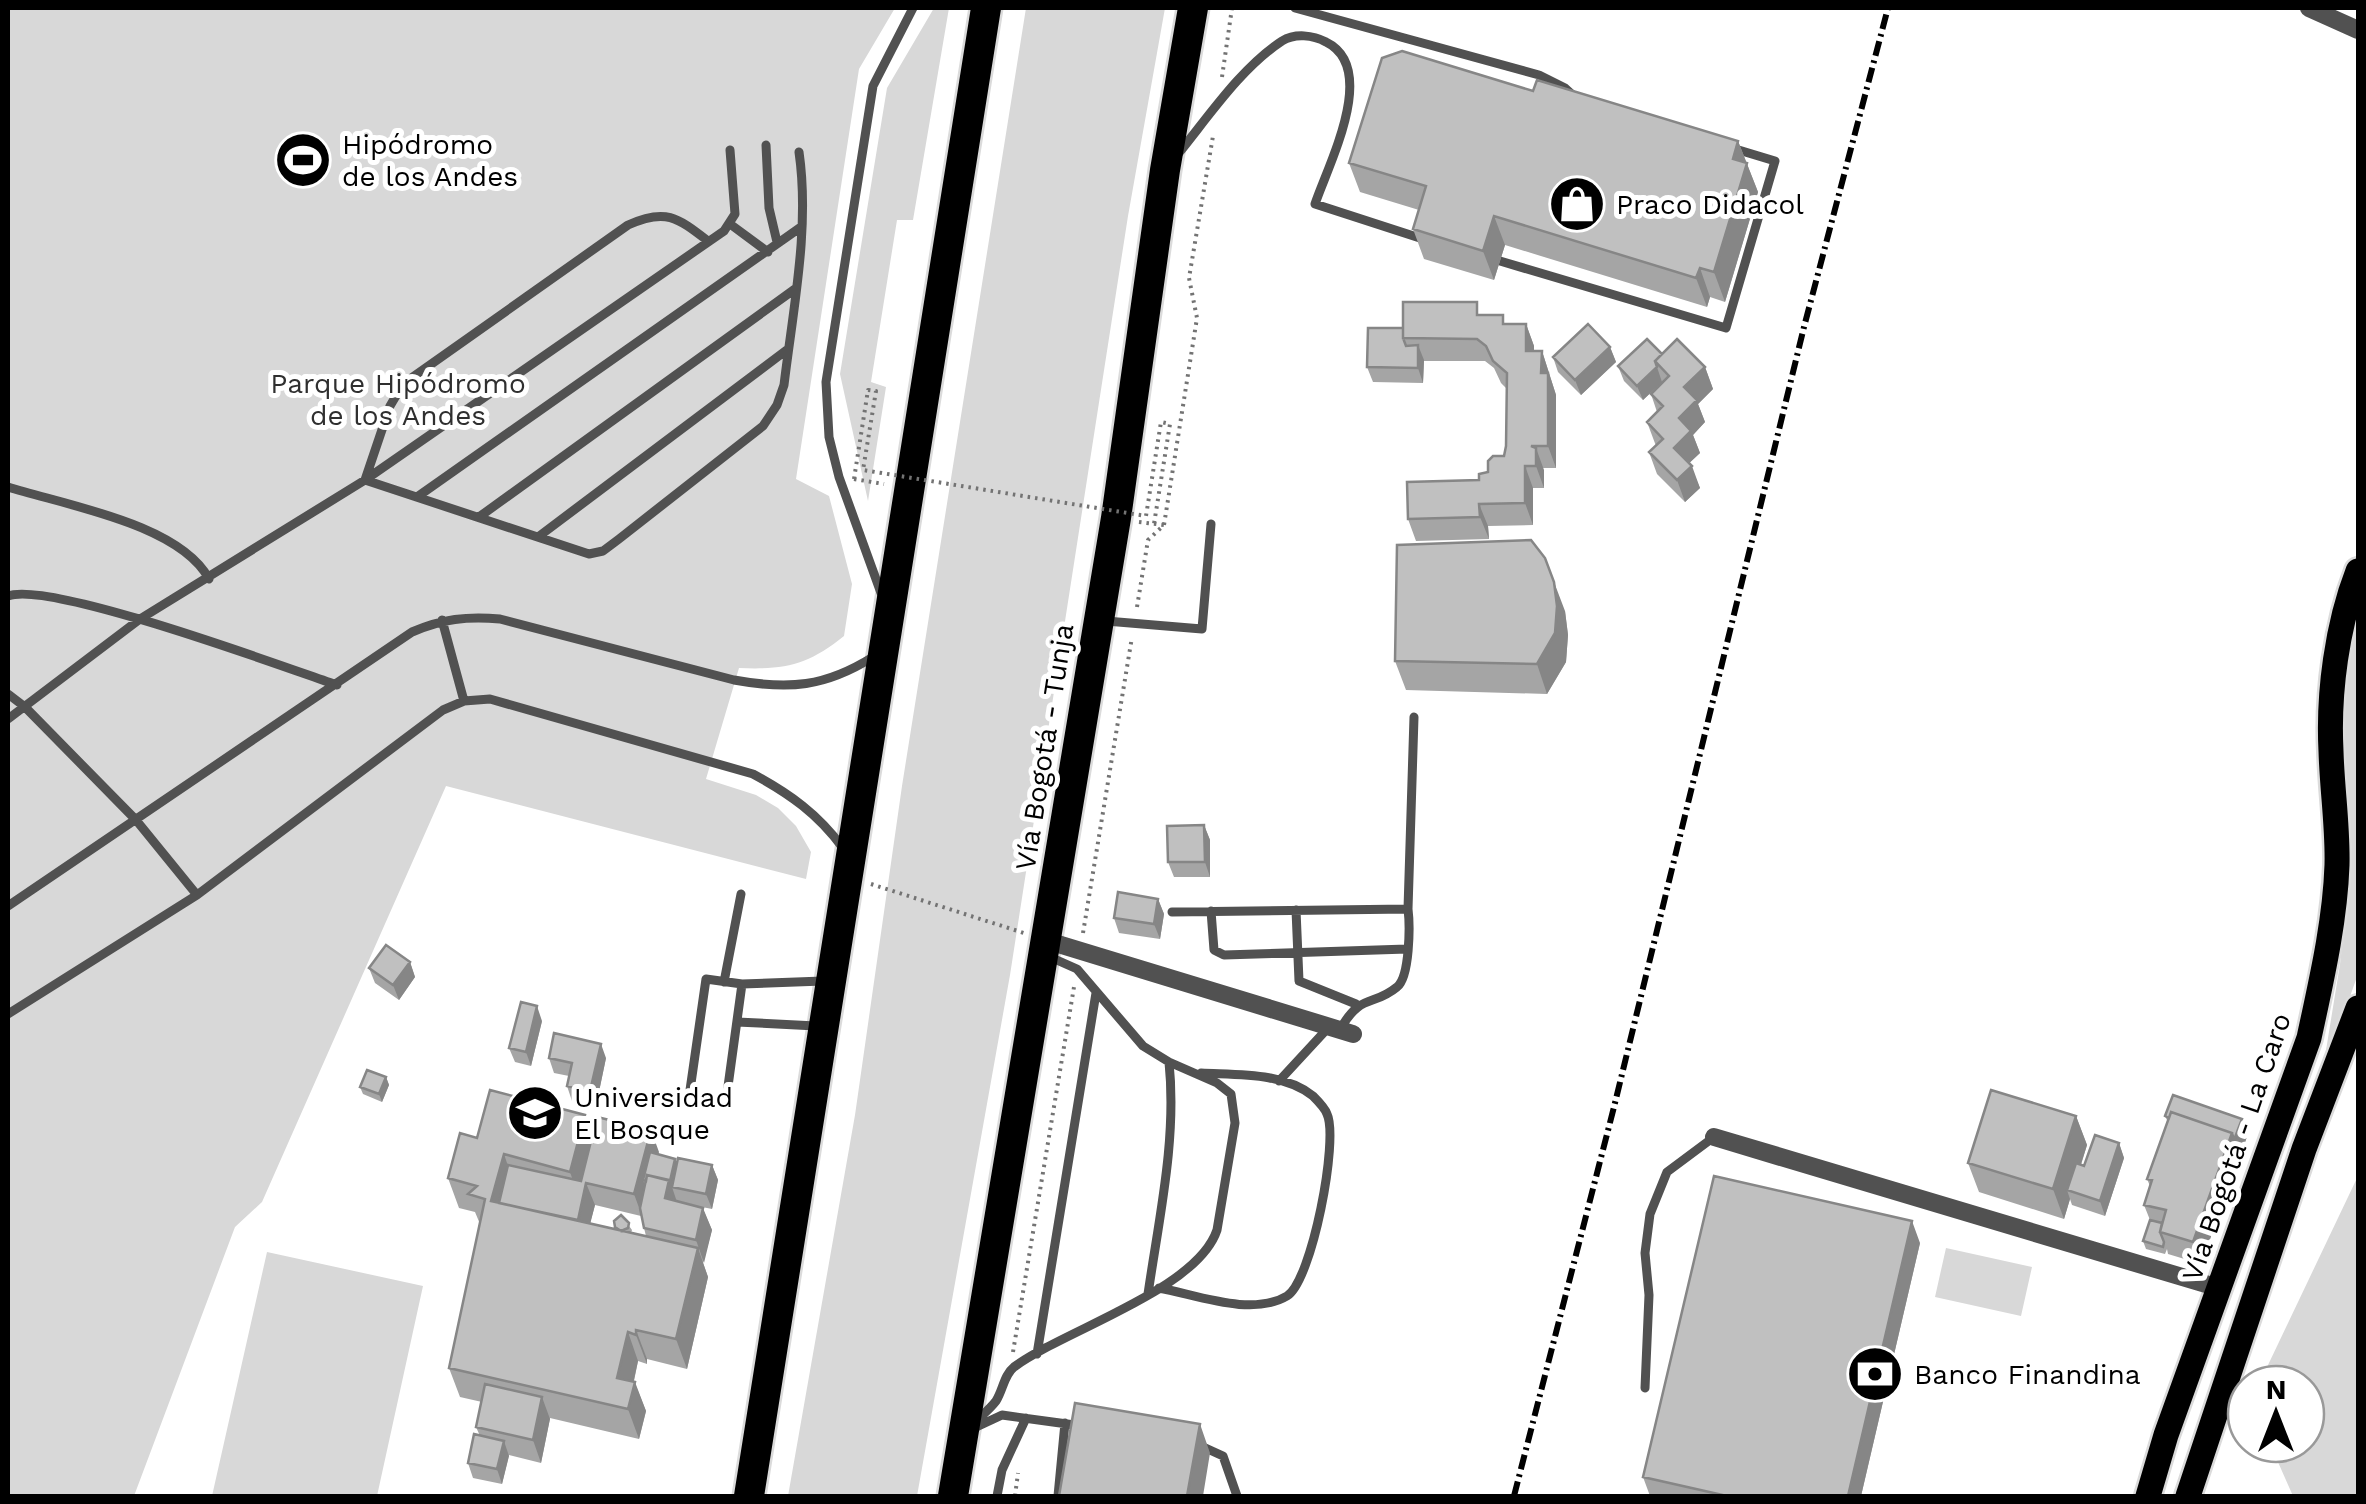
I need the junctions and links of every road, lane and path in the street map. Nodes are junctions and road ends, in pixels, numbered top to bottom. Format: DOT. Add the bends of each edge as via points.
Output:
graph roads {
  1 [pos="913,8"];
  2 [pos="986,8"];
  3 [pos="1194,8"];
  4 [pos="1232,8"];
  5 [pos="2308,8"];
  6 [pos="1300,10"];
  7 [pos="2358,30"];
  8 [pos="1295,36"];
  9 [pos="1582,104"];
  10 [pos="1218,105"];
  11 [pos="766,145"];
  12 [pos="1722,146"];
  13 [pos="730,150"];
  14 [pos="799,152"];
  15 [pos="1165,170"];
  16 [pos="730,224"];
  17 [pos="802,227"];
  18 [pos="708,241"];
  19 [pos="1429,241"];
  20 [pos="778,242"];
  21 [pos="768,252"];
  22 [pos="1500,261"];
  23 [pos="795,289"];
  24 [pos="788,348"];
  25 [pos="365,480"];
  26 [pos="8,488"];
  27 [pos="910,488"];
  28 [pos="417,497"];
  29 [pos="478,518"];
  30 [pos="1154,524"];
  31 [pos="1211,524"];
  32 [pos="538,537"];
  33 [pos="2358,571"];
  34 [pos="209,579"];
  35 [pos="8,596"];
  36 [pos="890,615"];
  37 [pos="140,620"];
  38 [pos="442,620"];
  39 [pos="1098,620"];
  40 [pos="1134,623"];
  41 [pos="884,650"];
  42 [pos="338,685"];
  43 [pos="8,694"];
  44 [pos="464,701"];
  45 [pos="26,708"];
  46 [pos="1414,717"];
  47 [pos="8,720"];
  48 [pos="136,820"];
  49 [pos="849,867"];
  50 [pos="741,894"];
  51 [pos="197,895"];
  52 [pos="8,906"];
  53 [pos="1408,909"];
  54 [pos="1296,910"];
  55 [pos="1211,911"];
  56 [pos="1172,912"];
  57 [pos="1044,947"];
  58 [pos="1407,949"];
  59 [pos="1297,951"];
  60 [pos="1078,960"];
  61 [pos="831,980"];
  62 [pos="724,982"];
  63 [pos="742,984"];
  64 [pos="1096,994"];
  65 [pos="1356,1004"];
  66 [pos="2358,1008"];
  67 [pos="8,1014"];
  68 [pos="737,1022"];
  69 [pos="824,1026"];
  70 [pos="1342,1029"];
  71 [pos="1169,1062"];
  72 [pos="1194,1073"];
  73 [pos="1279,1082"];
  74 [pos="1714,1137"];
  75 [pos="1159,1288"];
  76 [pos="2220,1288"];
  77 [pos="1148,1294"];
  78 [pos="1036,1354"];
  79 [pos="1010,1370"];
  80 [pos="1645,1388"];
  81 [pos="1026,1418"];
  82 [pos="1065,1424"];
  83 [pos="1084,1427"];
  84 [pos="965,1432"];
  85 [pos="1181,1443"];
  86 [pos="1013,1447"];
  87 [pos="749,1496"];
  88 [pos="954,1496"];
  89 [pos="997,1496"];
  90 [pos="1015,1496"];
  91 [pos="1058,1496"];
  92 [pos="1237,1496"];
  93 [pos="2148,1496"];
  94 [pos="2188,1496"];
  1 -- 36 [label="lane" via="873,86 826,382 838,477"];
  2 -- 27 [label="highway"];
  3 -- 15 [label="highway, Vía Bogotá - Tunja"];
  4 -- 10 [label="path"];
  5 -- 7 [label="street"];
  6 -- 8 [label="lane"];
  6 -- 9 [label="lane" via="1539,75"];
  8 -- 10 [label="lane" via="1262,56"];
  8 -- 19 [label="lane" via="1328,42 1350,74 1348,106 1315,204"];
  10 -- 15 [label="lane"];
  10 -- 40 [label="path" via="1189,278 1197,318 1164,525 1148,540"];
  11 -- 20 [label="lane"];
  12 -- 22 [label="lane" via="1775,161 1726,328"];
  13 -- 16 [label="lane"];
  14 -- 17 [label="lane"];
  15 -- 39 [label="highway, Vía Bogotá - Tunja"];
  16 -- 18 [label="lane"];
  16 -- 21 [label="lane"];
  17 -- 20 [label="lane"];
  17 -- 23 [label="lane"];
  18 -- 25 [label="lane"];
  18 -- 25 [label="lane" via="669,215 648,216 612,236 403,384"];
  20 -- 21 [label="lane"];
  21 -- 28 [label="lane"];
  23 -- 24 [label="lane"];
  23 -- 29 [label="lane"];
  24 -- 32 [label="lane"];
  24 -- 32 [label="lane" via="778,405 763,426 619,540 589,554"];
  25 -- 28 [label="lane"];
  25 -- 34 [label="lane"];
  26 -- 34 [label="lane" via="160,534"];
  27 -- 30 [label="path, bridge" via="854,480 868,390 876,392 863,470 1146,516 1161,422 1170,424"];
  27 -- 36 [label="highway"];
  28 -- 29 [label="lane"];
  29 -- 32 [label="lane"];
  31 -- 40 [label="lane" via="1202,629"];
  33 -- 76 [label="main road, Vía Bogotá - La Caro" via="2332,691 2337,866 2322,980 2309,1038"];
  34 -- 37 [label="lane"];
  35 -- 37 [label="lane" via="41,596"];
  36 -- 41 [label="highway"];
  37 -- 42 [label="lane"];
  37 -- 45 [label="lane"];
  38 -- 41 [label="lane" via="500,619 773,687 850,672"];
  38 -- 42 [label="lane" via="412,632"];
  38 -- 44 [label="lane"];
  39 -- 40 [label="lane"];
  39 -- 57 [label="highway, Vía Bogotá - Tunja"];
  40 -- 60 [label="path"];
  41 -- 49 [label="highway"];
  42 -- 48 [label="lane"];
  43 -- 45 [label="lane"];
  44 -- 49 [label="lane" via="490,699 753,774 813,813"];
  44 -- 51 [label="lane" via="443,710"];
  45 -- 47 [label="lane"];
  45 -- 48 [label="lane"];
  46 -- 53 [label="lane"];
  48 -- 51 [label="lane"];
  48 -- 52 [label="lane"];
  49 -- 57 [label="path"];
  49 -- 61 [label="highway"];
  50 -- 62 [label="lane"];
  51 -- 67 [label="lane"];
  53 -- 54 [label="lane"];
  53 -- 58 [label="lane"];
  54 -- 55 [label="lane"];
  54 -- 59 [label="lane"];
  55 -- 56 [label="lane"];
  55 -- 59 [label="lane" via="1212,945 1224,955"];
  57 -- 60 [label="street"];
  57 -- 84 [label="highway, Vía Bogotá - Tunja"];
  58 -- 59 [label="lane"];
  58 -- 65 [label="lane" via="1405,977 1397,988"];
  59 -- 65 [label="lane" via="1299,981"];
  60 -- 64 [label="lane"];
  60 -- 70 [label="street"];
  60 -- 79 [label="path"];
  61 -- 63 [label="lane"];
  61 -- 69 [label="highway"];
  62 -- 63 [label="lane"];
  62 -- 68 [label="lane" via="706,980 690,1097 726,1102"];
  63 -- 68 [label="lane"];
  64 -- 71 [label="lane" via="1143,1046"];
  64 -- 78 [label="lane"];
  65 -- 70 [label="lane"];
  66 -- 94 [label="main road"];
  68 -- 69 [label="lane"];
  69 -- 87 [label="highway"];
  70 -- 73 [label="lane"];
  71 -- 72 [label="lane"];
  71 -- 77 [label="lane" via="1166,1171"];
  72 -- 73 [label="lane"];
  72 -- 75 [label="lane" via="1231,1094 1235,1124 1212,1246"];
  73 -- 75 [label="lane" via="1314,1097 1328,1114 1331,1134 1316,1238 1300,1284 1289,1296 1247,1305"];
  74 -- 76 [label="street"];
  74 -- 80 [label="lane" via="1668,1172 1650,1214"];
  75 -- 77 [label="lane"];
  76 -- 93 [label="main road, Vía Bogotá - La Caro"];
  77 -- 78 [label="lane"];
  78 -- 79 [label="lane"];
  79 -- 84 [label="lane" via="996,1401"];
  81 -- 82 [label="lane"];
  81 -- 84 [label="lane" via="1002,1415"];
  81 -- 86 [label="lane"];
  82 -- 83 [label="lane"];
  82 -- 91 [label="lane"];
  84 -- 88 [label="highway, Vía Bogotá - Tunja"];
  85 -- 92 [label="lane" via="1223,1456"];
  86 -- 89 [label="lane"];
  86 -- 90 [label="path" via="1020,1466"];
}
